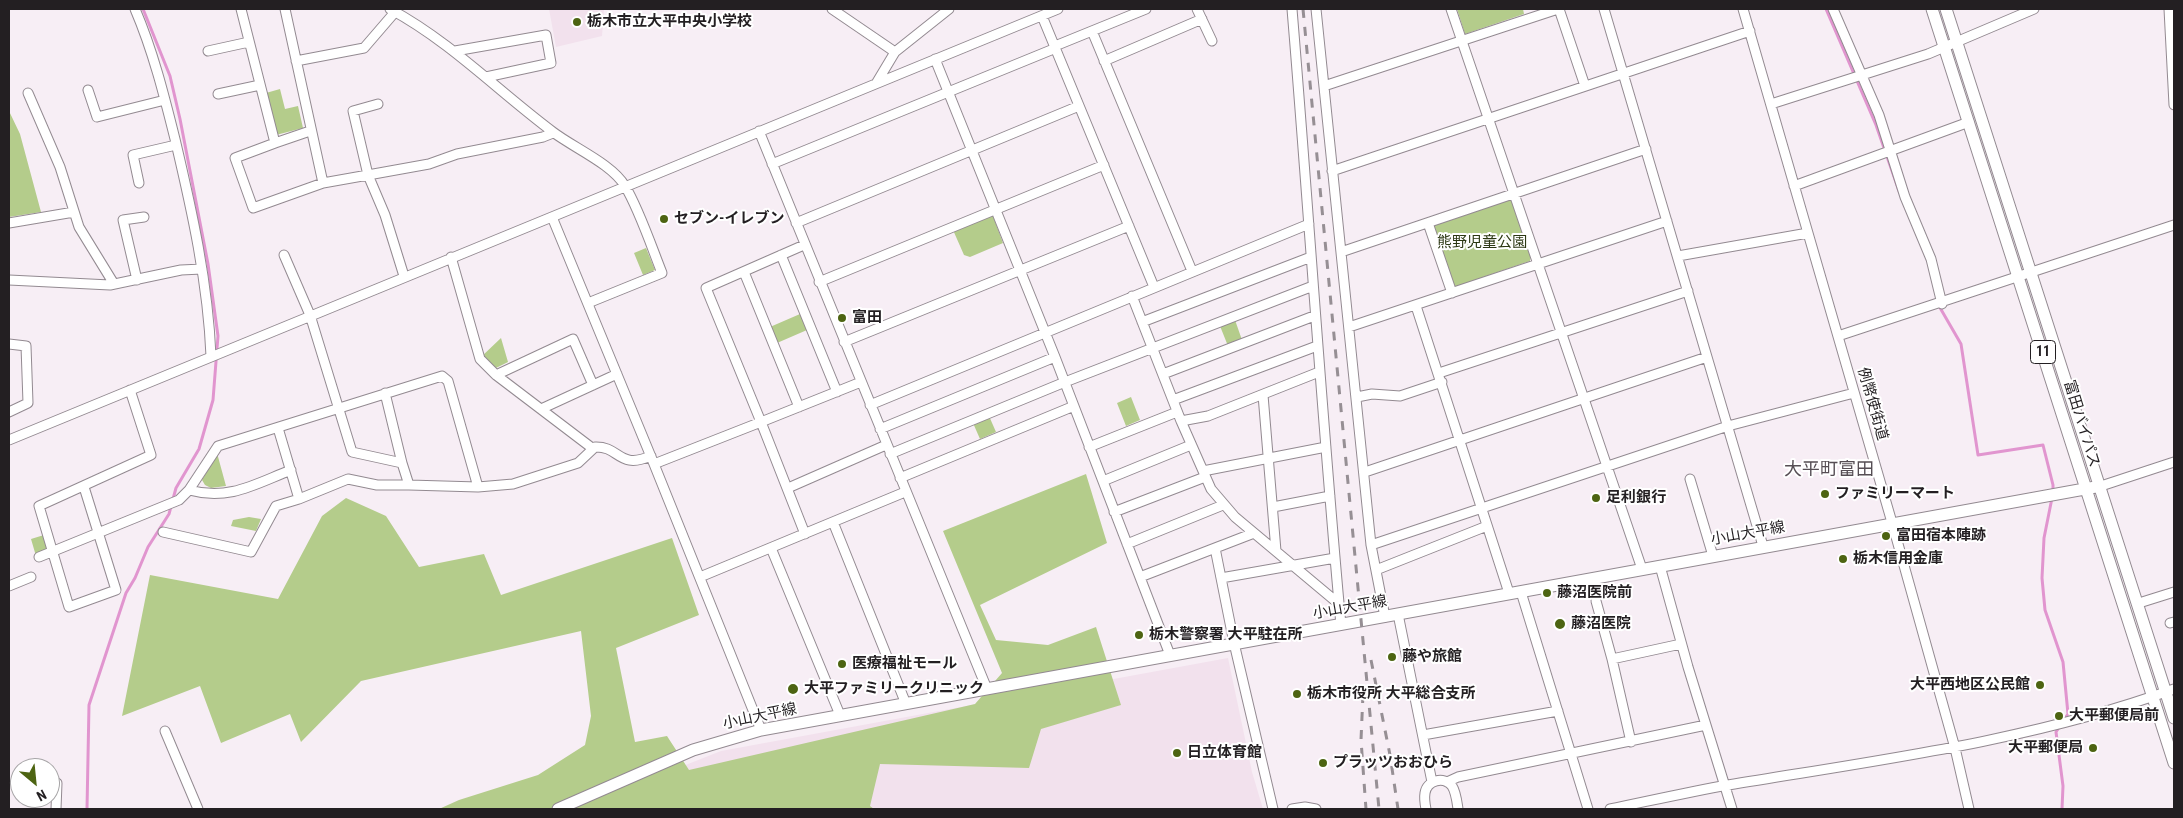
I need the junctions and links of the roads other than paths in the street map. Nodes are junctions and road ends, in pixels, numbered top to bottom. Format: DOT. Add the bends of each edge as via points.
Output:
graph roads {
  1 [pos="135,9"];
  2 [pos="241,9"];
  3 [pos="285,9"];
  4 [pos="832,9"];
  5 [pos="949,9"];
  6 [pos="1058,9"];
  7 [pos="1146,9"];
  8 [pos="1197,9"];
  9 [pos="1292,9"];
  10 [pos="1316,9"];
  11 [pos="1451,9"];
  12 [pos="1558,9"];
  13 [pos="1604,9"];
  14 [pos="1743,9"];
  15 [pos="1833,9"];
  16 [pos="1932,9"];
  17 [pos="1946,9"];
  18 [pos="2034,9"];
  19 [pos="2169,9"];
  20 [pos="392,10"];
  21 [pos="1527,13"];
  22 [pos="1042,16"];
  23 [pos="1202,19"];
  24 [pos="1092,31"];
  25 [pos="1750,31"];
  26 [pos="1212,41"];
  27 [pos="1462,41"];
  28 [pos="1957,41"];
  29 [pos="249,42"];
  30 [pos="1055,47"];
  31 [pos="1945,47"];
  32 [pos="208,51"];
  33 [pos="455,51"];
  34 [pos="895,52"];
  35 [pos="935,59"];
  36 [pos="296,61"];
  37 [pos="1104,61"];
  38 [pos="1623,73"];
  39 [pos="1862,75"];
  40 [pos="486,77"];
  41 [pos="876,82"];
  42 [pos="260,85"];
  43 [pos="1324,86"];
  44 [pos="1584,86"];
  45 [pos="88,90"];
  46 [pos="28,93"];
  47 [pos="948,93"];
  48 [pos="218,94"];
  49 [pos="165,100"];
  50 [pos="378,104"];
  51 [pos="1771,104"];
  52 [pos="2174,105"];
  53 [pos="1079,106"];
  54 [pos="1488,118"];
  55 [pos="1970,122"];
  56 [pos="310,131"];
  57 [pos="759,131"];
  58 [pos="553,133"];
  59 [pos="274,143"];
  60 [pos="176,145"];
  61 [pos="1646,149"];
  62 [pos="972,152"];
  63 [pos="1890,152"];
  64 [pos="772,164"];
  65 [pos="1104,166"];
  66 [pos="1332,171"];
  67 [pos="368,175"];
  68 [pos="139,183"];
  69 [pos="323,183"];
  70 [pos="626,186"];
  71 [pos="1794,186"];
  72 [pos="1514,193"];
  73 [pos="996,210"];
  74 [pos="74,212"];
  75 [pos="144,217"];
  76 [pos="552,217"];
  77 [pos="1667,221"];
  78 [pos="9,223"];
  79 [pos="796,223"];
  80 [pos="1428,223"];
  81 [pos="1309,224"];
  82 [pos="2174,225"];
  83 [pos="1129,226"];
  84 [pos="1808,233"];
  85 [pos="804,245"];
  86 [pos="1341,252"];
  87 [pos="284,255"];
  88 [pos="781,256"];
  89 [pos="1678,256"];
  90 [pos="1311,257"];
  91 [pos="451,258"];
  92 [pos="1539,263"];
  93 [pos="202,269"];
  94 [pos="1020,271"];
  95 [pos="1192,271"];
  96 [pos="744,272"];
  97 [pos="2031,272"];
  98 [pos="404,276"];
  99 [pos="2019,276"];
  100 [pos="9,280"];
  101 [pos="137,280"];
  102 [pos="820,282"];
  103 [pos="114,284"];
  104 [pos="1313,286"];
  105 [pos="1154,287"];
  106 [pos="1688,291"];
  107 [pos="1452,293"];
  108 [pos="1132,296"];
  109 [pos="588,303"];
  110 [pos="1942,304"];
  111 [pos="1416,306"];
  112 [pos="310,315"];
  113 [pos="1314,316"];
  114 [pos="1142,322"];
  115 [pos="1349,327"];
  116 [pos="1045,332"];
  117 [pos="1562,332"];
  118 [pos="1838,336"];
  119 [pos="844,342"];
  120 [pos="9,344"];
  121 [pos="1317,346"];
  122 [pos="1152,348"];
  123 [pos="211,356"];
  124 [pos="1055,357"];
  125 [pos="1707,357"];
  126 [pos="1319,372"];
  127 [pos="617,374"];
  128 [pos="1163,374"];
  129 [pos="496,375"];
  130 [pos="1440,377"];
  131 [pos="860,382"];
  132 [pos="1065,382"];
  133 [pos="593,385"];
  134 [pos="130,390"];
  135 [pos="837,392"];
  136 [pos="385,393"];
  137 [pos="1854,393"];
  138 [pos="1263,395"];
  139 [pos="1357,397"];
  140 [pos="1585,397"];
  141 [pos="1173,400"];
  142 [pos="870,405"];
  143 [pos="1074,406"];
  144 [pos="799,407"];
  145 [pos="339,409"];
  146 [pos="541,410"];
  147 [pos="9,412"];
  148 [pos="1179,417"];
  149 [pos="761,422"];
  150 [pos="1728,426"];
  151 [pos="278,428"];
  152 [pos="9,429"];
  153 [pos="880,429"];
  154 [pos="13,438"];
  155 [pos="1460,440"];
  156 [pos="1191,445"];
  157 [pos="1090,447"];
  158 [pos="1326,447"];
  159 [pos="592,448"];
  160 [pos="888,450"];
  161 [pos="1270,458"];
  162 [pos="652,460"];
  163 [pos="2174,462"];
  164 [pos="402,463"];
  165 [pos="1608,465"];
  166 [pos="291,470"];
  167 [pos="1365,472"];
  168 [pos="1204,474"];
  169 [pos="900,478"];
  170 [pos="1690,479"];
  171 [pos="1102,481"];
  172 [pos="409,485"];
  173 [pos="2101,486"];
  174 [pos="84,487"];
  175 [pos="478,487"];
  176 [pos="788,488"];
  177 [pos="2086,489"];
  178 [pos="189,490"];
  179 [pos="906,492"];
  180 [pos="1330,496"];
  181 [pos="300,499"];
  182 [pos="1223,505"];
  183 [pos="1273,507"];
  184 [pos="1481,508"];
  185 [pos="1114,512"];
  186 [pos="833,522"];
  187 [pos="1487,526"];
  188 [pos="1893,526"];
  189 [pos="163,532"];
  190 [pos="1254,533"];
  191 [pos="98,534"];
  192 [pos="805,534"];
  193 [pos="1127,544"];
  194 [pos="1371,544"];
  195 [pos="1763,546"];
  196 [pos="771,548"];
  197 [pos="1215,548"];
  198 [pos="1276,551"];
  199 [pos="52,552"];
  200 [pos="1712,556"];
  201 [pos="39,557"];
  202 [pos="1335,558"];
  203 [pos="1293,565"];
  204 [pos="1660,566"];
  205 [pos="1642,569"];
  206 [pos="1376,570"];
  207 [pos="31,577"];
  208 [pos="700,577"];
  209 [pos="1140,577"];
  210 [pos="1221,578"];
  211 [pos="9,586"];
  212 [pos="1521,592"];
  213 [pos="2174,592"];
  214 [pos="1509,594"];
  215 [pos="1596,602"];
  216 [pos="2139,603"];
  217 [pos="1339,604"];
  218 [pos="1398,614"];
  219 [pos="1386,617"];
  220 [pos="1341,625"];
  221 [pos="1234,643"];
  222 [pos="1681,644"];
  223 [pos="1170,655"];
  224 [pos="1612,659"];
  225 [pos="988,688"];
  226 [pos="2170,690"];
  227 [pos="2153,696"];
  228 [pos="906,704"];
  229 [pos="1558,711"];
  230 [pos="840,716"];
  231 [pos="2174,718"];
  232 [pos="1706,725"];
  233 [pos="761,730"];
  234 [pos="165,731"];
  235 [pos="1423,735"];
  236 [pos="1631,742"];
  237 [pos="1955,748"];
  238 [pos="1571,755"];
  239 [pos="2174,763"];
  240 [pos="1432,782"];
  241 [pos="1448,782"];
  242 [pos="1725,786"];
  243 [pos="198,809"];
  244 [pos="558,809"];
  245 [pos="1273,809"];
  246 [pos="1292,809"];
  247 [pos="1316,809"];
  248 [pos="1426,809"];
  249 [pos="1458,809"];
  250 [pos="1588,809"];
  251 [pos="1610,809"];
  252 [pos="1732,809"];
  253 [pos="1969,809"];
  1 -- 49 [label="street"];
  2 -- 29 [label="street"];
  3 -- 36 [label="street"];
  4 -- 34 [label="street"];
  5 -- 34 [label="street"];
  6 -- 22 [label="street"];
  7 -- 24 [label="street"];
  8 -- 23 [label="street"];
  9 -- 81 [label="street"];
  10 -- 43 [label="street"];
  11 -- 27 [label="street"];
  12 -- 21 [label="street"];
  12 -- 44 [label="street"];
  13 -- 38 [label="street"];
  14 -- 25 [label="street, 例幣使街道"];
  15 -- 39 [label="street"];
  16 -- 31 [label="main road, 富田バイパス / 11"];
  17 -- 28 [label="main road, 富田バイパス / 11"];
  18 -- 28 [label="street"];
  19 -- 52 [label="street"];
  20 -- 33 [label="street"];
  20 -- 36 [label="street" via="364,48"];
  21 -- 27 [label="street"];
  22 -- 30 [label="street"];
  22 -- 35 [label="street"];
  23 -- 26 [label="street"];
  23 -- 37 [label="street"];
  24 -- 30 [label="street"];
  24 -- 37 [label="street"];
  25 -- 38 [label="street"];
  25 -- 51 [label="street, 例幣使街道"];
  27 -- 43 [label="street"];
  27 -- 54 [label="street"];
  28 -- 31 [label="street"];
  28 -- 97 [label="main road, 富田バイパス / 11"];
  29 -- 32 [label="street"];
  29 -- 42 [label="street"];
  30 -- 47 [label="street"];
  30 -- 53 [label="street"];
  31 -- 39 [label="street"];
  31 -- 55 [label="main road, 富田バイパス / 11"];
  33 -- 40 [label="street"];
  33 -- 40 [label="street" via="546,35 551,62"];
  34 -- 41 [label="street"];
  35 -- 41 [label="street"];
  35 -- 47 [label="street"];
  36 -- 56 [label="street"];
  37 -- 95 [label="street"];
  38 -- 44 [label="street"];
  38 -- 61 [label="street"];
  39 -- 51 [label="street"];
  39 -- 63 [label="street"];
  40 -- 58 [label="street"];
  41 -- 57 [label="street"];
  42 -- 48 [label="street"];
  42 -- 59 [label="street"];
  43 -- 66 [label="street"];
  44 -- 54 [label="street"];
  45 -- 49 [label="street" via="97,117"];
  46 -- 74 [label="street" via="60,167"];
  47 -- 62 [label="street"];
  47 -- 64 [label="street"];
  49 -- 60 [label="street"];
  50 -- 67 [label="street" via="353,110"];
  51 -- 71 [label="street, 例幣使街道"];
  53 -- 62 [label="street"];
  53 -- 65 [label="street"];
  54 -- 66 [label="street"];
  54 -- 72 [label="street"];
  55 -- 63 [label="street"];
  55 -- 99 [label="main road, 富田バイパス / 11"];
  56 -- 59 [label="street"];
  56 -- 69 [label="street"];
  57 -- 64 [label="street"];
  57 -- 70 [label="street"];
  58 -- 67 [label="street" via="457,154 429,164"];
  58 -- 70 [label="street" via="611,171"];
  59 -- 69 [label="street" via="235,158 253,208"];
  60 -- 68 [label="street" via="132,155"];
  60 -- 93 [label="street"];
  61 -- 72 [label="street"];
  61 -- 77 [label="street"];
  62 -- 73 [label="street"];
  62 -- 79 [label="street"];
  63 -- 71 [label="street"];
  63 -- 110 [label="street" via="1931,260"];
  64 -- 79 [label="street"];
  65 -- 73 [label="street"];
  65 -- 83 [label="street"];
  66 -- 86 [label="street"];
  67 -- 69 [label="street"];
  67 -- 98 [label="street" via="385,215"];
  70 -- 76 [label="street"];
  70 -- 109 [label="street" via="662,274"];
  71 -- 84 [label="street, 例幣使街道"];
  72 -- 80 [label="street"];
  72 -- 92 [label="street"];
  73 -- 94 [label="street"];
  73 -- 102 [label="street"];
  74 -- 78 [label="street"];
  74 -- 103 [label="street" via="79,227"];
  75 -- 101 [label="street" via="123,220"];
  76 -- 91 [label="street"];
  76 -- 109 [label="street"];
  77 -- 89 [label="street"];
  77 -- 92 [label="street"];
  79 -- 85 [label="street"];
  80 -- 86 [label="street"];
  80 -- 107 [label="street"];
  81 -- 90 [label="street"];
  81 -- 95 [label="street"];
  82 -- 97 [label="street"];
  83 -- 94 [label="street"];
  83 -- 105 [label="street"];
  84 -- 89 [label="street"];
  84 -- 118 [label="street, 例幣使街道"];
  85 -- 88 [label="street"];
  85 -- 102 [label="street"];
  86 -- 115 [label="street"];
  87 -- 112 [label="street"];
  88 -- 96 [label="street"];
  88 -- 135 [label="street"];
  89 -- 106 [label="street"];
  90 -- 104 [label="street"];
  90 -- 114 [label="street"];
  91 -- 98 [label="street"];
  91 -- 129 [label="street" via="480,359"];
  92 -- 107 [label="street"];
  92 -- 117 [label="street"];
  93 -- 101 [label="street" via="181,270"];
  93 -- 123 [label="street" via="209,310"];
  94 -- 116 [label="street"];
  94 -- 119 [label="street"];
  95 -- 105 [label="street"];
  96 -- 144 [label="street"];
  96 -- 149 [label="street" via="706,288"];
  97 -- 99 [label="street"];
  97 -- 173 [label="main road, 富田バイパス / 11"];
  98 -- 112 [label="street"];
  99 -- 110 [label="street"];
  99 -- 177 [label="main road, 富田バイパス / 11"];
  100 -- 103 [label="street"];
  101 -- 103 [label="street"];
  102 -- 119 [label="street"];
  104 -- 113 [label="street"];
  104 -- 122 [label="street"];
  105 -- 108 [label="street"];
  106 -- 117 [label="street"];
  106 -- 125 [label="street"];
  107 -- 111 [label="street"];
  108 -- 114 [label="street"];
  108 -- 116 [label="street"];
  109 -- 127 [label="street"];
  110 -- 118 [label="street"];
  111 -- 115 [label="street"];
  111 -- 130 [label="street"];
  112 -- 123 [label="street"];
  112 -- 145 [label="street"];
  113 -- 121 [label="street"];
  113 -- 128 [label="street"];
  114 -- 122 [label="street"];
  115 -- 139 [label="street"];
  116 -- 124 [label="street"];
  116 -- 142 [label="street"];
  117 -- 130 [label="street"];
  117 -- 140 [label="street"];
  118 -- 137 [label="street, 例幣使街道"];
  119 -- 131 [label="street"];
  120 -- 147 [label="street" via="26,346 28,403"];
  121 -- 126 [label="street"];
  121 -- 141 [label="street"];
  122 -- 128 [label="street"];
  122 -- 132 [label="street"];
  123 -- 134 [label="street"];
  124 -- 132 [label="street"];
  124 -- 153 [label="street"];
  125 -- 140 [label="street"];
  125 -- 150 [label="street"];
  126 -- 138 [label="street"];
  126 -- 158 [label="street"];
  127 -- 133 [label="street"];
  127 -- 162 [label="street"];
  128 -- 141 [label="street"];
  129 -- 133 [label="street" via="573,340"];
  129 -- 146 [label="street"];
  130 -- 139 [label="street" via="1400,396 1372,394"];
  130 -- 155 [label="street"];
  131 -- 135 [label="street"];
  131 -- 142 [label="street"];
  132 -- 143 [label="street"];
  132 -- 160 [label="street"];
  133 -- 146 [label="street"];
  134 -- 154 [label="street"];
  134 -- 174 [label="street" via="151,455 84,484"];
  135 -- 144 [label="street"];
  136 -- 145 [label="street"];
  136 -- 164 [label="street"];
  136 -- 175 [label="street" via="442,376 448,381"];
  137 -- 150 [label="street"];
  137 -- 188 [label="street, 例幣使街道"];
  138 -- 148 [label="street" via="1208,416"];
  138 -- 161 [label="street"];
  139 -- 167 [label="street"];
  140 -- 155 [label="street"];
  140 -- 165 [label="street"];
  141 -- 148 [label="street"];
  142 -- 153 [label="street"];
  143 -- 157 [label="street"];
  143 -- 169 [label="street"];
  144 -- 149 [label="street"];
  145 -- 151 [label="street"];
  145 -- 164 [label="street" via="352,452"];
  146 -- 159 [label="street"];
  148 -- 156 [label="street"];
  148 -- 157 [label="street"];
  149 -- 162 [label="street"];
  149 -- 176 [label="street"];
  150 -- 165 [label="street"];
  150 -- 195 [label="street"];
  151 -- 166 [label="street"];
  151 -- 178 [label="street" via="218,446"];
  152 -- 154 [label="street"];
  153 -- 160 [label="street"];
  155 -- 167 [label="street"];
  155 -- 184 [label="street"];
  156 -- 168 [label="street"];
  156 -- 171 [label="street"];
  157 -- 171 [label="street"];
  158 -- 161 [label="street"];
  158 -- 180 [label="street"];
  159 -- 162 [label="street" via="603,446 624,460"];
  159 -- 175 [label="street" via="578,463 513,484"];
  160 -- 169 [label="street"];
  160 -- 176 [label="street"];
  161 -- 168 [label="street"];
  161 -- 183 [label="street"];
  162 -- 208 [label="street"];
  163 -- 173 [label="street"];
  164 -- 172 [label="street"];
  165 -- 184 [label="street"];
  165 -- 205 [label="street"];
  166 -- 178 [label="street" via="232,493 203,494"];
  166 -- 181 [label="street"];
  167 -- 194 [label="street"];
  168 -- 182 [label="street"];
  168 -- 185 [label="street"];
  169 -- 179 [label="street"];
  170 -- 200 [label="street"];
  171 -- 185 [label="street"];
  172 -- 175 [label="street"];
  172 -- 181 [label="street" via="377,485 348,479"];
  173 -- 177 [label="main road, 小山大平線"];
  173 -- 216 [label="main road, 富田バイパス / 11"];
  174 -- 191 [label="street"];
  174 -- 199 [label="street" via="39,506"];
  176 -- 192 [label="street"];
  177 -- 188 [label="main road, 小山大平線"];
  177 -- 227 [label="main road, 富田バイパス / 11"];
  178 -- 191 [label="street" via="178,500"];
  179 -- 186 [label="street"];
  179 -- 225 [label="street"];
  180 -- 183 [label="street"];
  180 -- 202 [label="street"];
  181 -- 189 [label="street" via="276,506 251,552"];
  182 -- 190 [label="street"];
  182 -- 193 [label="street"];
  183 -- 198 [label="street"];
  184 -- 187 [label="street"];
  184 -- 194 [label="street"];
  185 -- 193 [label="street"];
  186 -- 192 [label="street"];
  186 -- 228 [label="street"];
  187 -- 206 [label="street"];
  187 -- 214 [label="street"];
  188 -- 195 [label="main road, 小山大平線"];
  188 -- 237 [label="street, 例幣使街道"];
  190 -- 197 [label="street"];
  190 -- 198 [label="street"];
  191 -- 199 [label="street"];
  191 -- 199 [label="street" via="116,590 69,607"];
  192 -- 196 [label="street"];
  193 -- 209 [label="street"];
  194 -- 206 [label="street"];
  195 -- 200 [label="main road, 小山大平線"];
  196 -- 208 [label="street"];
  196 -- 230 [label="street"];
  197 -- 209 [label="street"];
  197 -- 210 [label="street"];
  198 -- 203 [label="street"];
  199 -- 201 [label="street"];
  200 -- 204 [label="main road, 小山大平線"];
  202 -- 203 [label="street"];
  202 -- 217 [label="street"];
  203 -- 210 [label="street"];
  203 -- 217 [label="street"];
  204 -- 205 [label="main road, 小山大平線"];
  204 -- 222 [label="street"];
  205 -- 212 [label="main road, 小山大平線"];
  206 -- 219 [label="street"];
  207 -- 211 [label="street"];
  208 -- 233 [label="street"];
  209 -- 223 [label="street"];
  210 -- 221 [label="street"];
  212 -- 214 [label="main road, 小山大平線"];
  212 -- 229 [label="street"];
  213 -- 216 [label="street"];
  214 -- 218 [label="main road, 小山大平線"];
  215 -- 224 [label="street"];
  216 -- 226 [label="main road, 富田バイパス / 11"];
  217 -- 220 [label="street"];
  218 -- 219 [label="main road, 小山大平線"];
  218 -- 235 [label="street"];
  219 -- 220 [label="main road, 小山大平線"];
  220 -- 221 [label="main road, 小山大平線"];
  221 -- 223 [label="main road, 小山大平線"];
  221 -- 245 [label="street"];
  222 -- 224 [label="street"];
  222 -- 232 [label="street"];
  223 -- 225 [label="main road, 小山大平線"];
  224 -- 236 [label="street"];
  225 -- 228 [label="main road, 小山大平線"];
  226 -- 227 [label="street"];
  226 -- 231 [label="main road, 富田バイパス / 11"];
  227 -- 237 [label="street"];
  227 -- 239 [label="main road, 富田バイパス / 11"];
  228 -- 230 [label="main road, 小山大平線"];
  229 -- 235 [label="street"];
  229 -- 238 [label="street"];
  230 -- 233 [label="main road, 小山大平線"];
  232 -- 236 [label="street"];
  232 -- 242 [label="street"];
  233 -- 244 [label="main road, 小山大平線" via="693,750"];
  234 -- 243 [label="street"];
  235 -- 240 [label="street"];
  236 -- 238 [label="street"];
  237 -- 242 [label="street"];
  237 -- 253 [label="street, 例幣使街道"];
  238 -- 241 [label="street" via="1458,777"];
  238 -- 250 [label="street"];
  240 -- 241 [label="street"];
  240 -- 248 [label="street" via="1425,793"];
  241 -- 249 [label="street" via="1454,790"];
  242 -- 251 [label="street"];
  242 -- 252 [label="street"];
  246 -- 247 [label="street" via="1305,806"];
}
